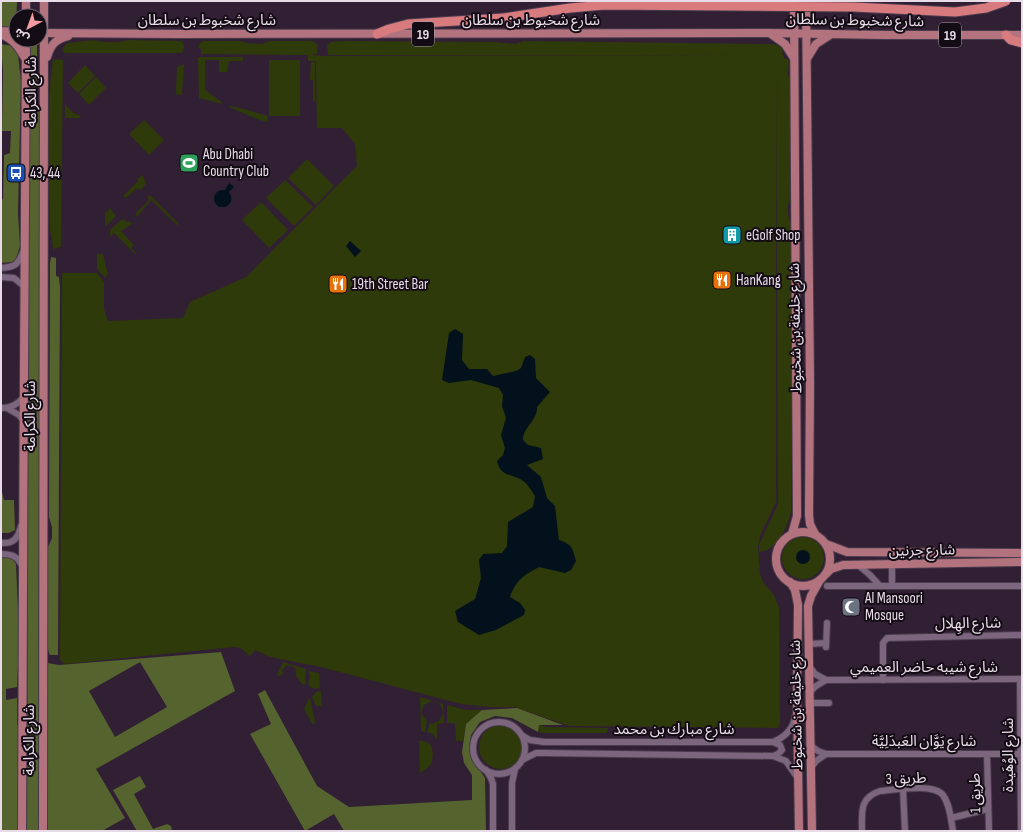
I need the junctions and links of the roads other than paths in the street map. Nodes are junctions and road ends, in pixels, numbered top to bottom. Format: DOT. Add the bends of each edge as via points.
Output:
graph roads {
  1 [pos="794,1"];
  2 [pos="806,1"];
  3 [pos="1006,1"];
  4 [pos="1,33"];
  5 [pos="48,33"];
  6 [pos="770,33"];
  7 [pos="77,34"];
  8 [pos="377,34"];
  9 [pos="795,34"];
  10 [pos="806,34"];
  11 [pos="833,34"];
  12 [pos="1006,35"];
  13 [pos="1022,35"];
  14 [pos="1022,43"];
  15 [pos="26,48"];
  16 [pos="43,48"];
  17 [pos="795,60"];
  18 [pos="807,60"];
  19 [pos="26,61"];
  20 [pos="45,66"];
  21 [pos="24,251"];
  22 [pos="1,268"];
  23 [pos="1,277"];
  24 [pos="25,287"];
  25 [pos="24,396"];
  26 [pos="4,408"];
  27 [pos="24,421"];
  28 [pos="22,523"];
  29 [pos="792,534"];
  30 [pos="815,534"];
  31 [pos="1,543"];
  32 [pos="826,544"];
  33 [pos="1022,553"];
  34 [pos="1,554"];
  35 [pos="1022,562"];
  36 [pos="856,564"];
  37 [pos="892,564"];
  38 [pos="24,569"];
  39 [pos="826,574"];
  40 [pos="870,575"];
  41 [pos="790,582"];
  42 [pos="823,583"];
  43 [pos="867,586"];
  44 [pos="880,586"];
  45 [pos="892,586"];
  46 [pos="1022,586"];
  47 [pos="827,623"];
  48 [pos="1022,635"];
  49 [pos="809,644"];
  50 [pos="810,667"];
  51 [pos="826,680"];
  52 [pos="883,680"];
  53 [pos="1021,680"];
  54 [pos="810,692"];
  55 [pos="797,700"];
  56 [pos="810,703"];
  57 [pos="829,703"];
  58 [pos="523,736"];
  59 [pos="774,742"];
  60 [pos="811,746"];
  61 [pos="826,754"];
  62 [pos="987,754"];
  63 [pos="1022,754"];
  64 [pos="773,756"];
  65 [pos="522,760"];
  66 [pos="811,768"];
  67 [pos="515,769"];
  68 [pos="486,770"];
  69 [pos="799,780"];
  70 [pos="903,790"];
  71 [pos="988,809"];
  72 [pos="951,818"];
  73 [pos="22,831"];
  74 [pos="42,831"];
  75 [pos="493,831"];
  76 [pos="512,831"];
  77 [pos="799,831"];
  78 [pos="812,831"];
  79 [pos="862,831"];
  80 [pos="905,831"];
  81 [pos="953,831"];
  82 [pos="989,831"];
  83 [pos="1021,831"];
  1 -- 9 [label="main road, شارع خليفة بن شخبوط"];
  2 -- 10 [label="main road, شارع خليفة بن شخبوط"];
  3 -- 8 [label="highway, bridge" via="986,8 955,12 854,7 604,5 504,18 408,24"];
  4 -- 19 [label="main road" via="16,43"];
  5 -- 7 [label="main road, شارع شخبوط بن سلطان / 19"];
  6 -- 8 [label="main road, شارع شخبوط بن سلطان / 19"];
  6 -- 9 [label="main road, شارع شخبوط بن سلطان / 19"];
  6 -- 17 [label="main road" via="785,44"];
  7 -- 8 [label="main road, شارع شخبوط بن سلطان / 19"];
  7 -- 20 [label="main road" via="54,43"];
  9 -- 10 [label="main road, شارع شخبوط بن سلطان / 19"];
  9 -- 17 [label="main road, شارع خليفة بن شخبوط"];
  10 -- 11 [label="main road, شارع شخبوط بن سلطان / 19"];
  10 -- 18 [label="main road, شارع خليفة بن شخبوط"];
  11 -- 12 [label="main road, شارع شخبوط بن سلطان / 19"];
  11 -- 18 [label="main road" via="816,44"];
  12 -- 13 [label="main road, شارع شخبوط بن سلطان / 19"];
  12 -- 14 [label="highway" via="1011,40"];
  15 -- 19 [label="main road, شارع الكرامة"];
  16 -- 20 [label="main road, شارع الكرامة"];
  17 -- 29 [label="main road, شارع خليفة بن شخبوط" via="797,516"];
  18 -- 30 [label="main road, شارع خليفة بن شخبوط" via="809,515"];
  19 -- 21 [label="main road, شارع الكرامة"];
  20 -- 74 [label="main road, شارع الكرامة"];
  21 -- 22 [label="street" via="20,261 15,265"];
  21 -- 24 [label="main road, شارع الكرامة"];
  23 -- 24 [label="street" via="14,278"];
  24 -- 25 [label="main road, شارع الكرامة"];
  25 -- 26 [label="street" via="17,404"];
  25 -- 27 [label="main road, شارع الكرامة"];
  26 -- 27 [label="street" via="19,415"];
  27 -- 28 [label="main road, شارع الكرامة"];
  28 -- 31 [label="street" via="13,542"];
  28 -- 38 [label="main road, شارع الكرامة"];
  29 -- 30 [label="main road"];
  29 -- 41 [label="main road" via="780,545 776,560 780,572"];
  30 -- 32 [label="main road"];
  32 -- 33 [label="main road, شارع جرنين" via="847,552"];
  32 -- 39 [label="main road" via="830,559"];
  34 -- 38 [label="street" via="14,556"];
  35 -- 37 [label="main road, شارع جرنين"];
  36 -- 37 [label="main road, شارع جرنين"];
  36 -- 39 [label="main road, شارع جرنين" via="837,566"];
  36 -- 40 [label="street"];
  37 -- 45 [label="street"];
  38 -- 73 [label="main road, شارع الكرامة"];
  39 -- 42 [label="main road"];
  40 -- 43 [label="street" via="871,579"];
  40 -- 44 [label="street"];
  41 -- 42 [label="main road" via="805,586"];
  41 -- 55 [label="main road, شارع خليفة بن شخبوط" via="795,590 798,605"];
  42 -- 43 [label="street"];
  42 -- 49 [label="main road, شارع خليفة بن شخبوط" via="811,596 808,606"];
  43 -- 44 [label="street"];
  44 -- 45 [label="street"];
  45 -- 46 [label="street"];
  47 -- 49 [label="street" via="826,645"];
  48 -- 52 [label="street, شارع الهِلال" via="887,638 883,643"];
  49 -- 50 [label="main road, شارع خليفة بن شخبوط"];
  50 -- 51 [label="street" via="818,677"];
  50 -- 54 [label="main road, شارع خليفة بن شخبوط"];
  51 -- 52 [label="street, شارع شيبه حاضر العميمي"];
  51 -- 54 [label="street"];
  52 -- 53 [label="street, شارع شيبه حاضر العميمي"];
  53 -- 63 [label="street, شارع الوُهَيدة"];
  54 -- 56 [label="main road, شارع خليفة بن شخبوط"];
  55 -- 59 [label="street" via="793,727 786,736"];
  55 -- 69 [label="main road, شارع خليفة بن شخبوط"];
  56 -- 57 [label="street"];
  56 -- 60 [label="main road, شارع خليفة بن شخبوط"];
  58 -- 59 [label="street, شارع مبارك بن محمد" via="544,742"];
  58 -- 65 [label="street" via="526,744"];
  58 -- 68 [label="street" via="518,729 502,721 493,722 482,728 474,739 473,748 475,757"];
  59 -- 64 [label="street" via="780,745 782,750"];
  60 -- 61 [label="street, شارع يَوَّان العَبدَلِيَّة"];
  60 -- 66 [label="main road, شارع خليفة بن شخبوط"];
  61 -- 62 [label="street, شارع يَوَّان العَبدَلِيَّة"];
  61 -- 66 [label="street"];
  62 -- 63 [label="street, شارع يَوَّان العَبدَلِيَّة"];
  62 -- 71 [label="street, طريق 1"];
  63 -- 83 [label="street, شارع الوُهَيدة"];
  64 -- 65 [label="street, شارع مبارك بن محمد" via="536,753"];
  64 -- 69 [label="street, شارع مبارك بن محمد" via="789,763"];
  65 -- 67 [label="street"];
  66 -- 78 [label="main road, شارع خليفة بن شخبوط"];
  67 -- 68 [label="street" via="501,774"];
  67 -- 76 [label="street" via="512,783"];
  68 -- 75 [label="street" via="493,784"];
  69 -- 77 [label="main road, شارع خليفة بن شخبوط"];
  70 -- 72 [label="street, طريق 3" via="926,788 940,792 948,805"];
  70 -- 79 [label="street, طريق 3" via="880,791 864,801"];
  70 -- 80 [label="street"];
  71 -- 72 [label="street"];
  71 -- 82 [label="street, طريق 1"];
  72 -- 81 [label="street, طريق 3"];
}
